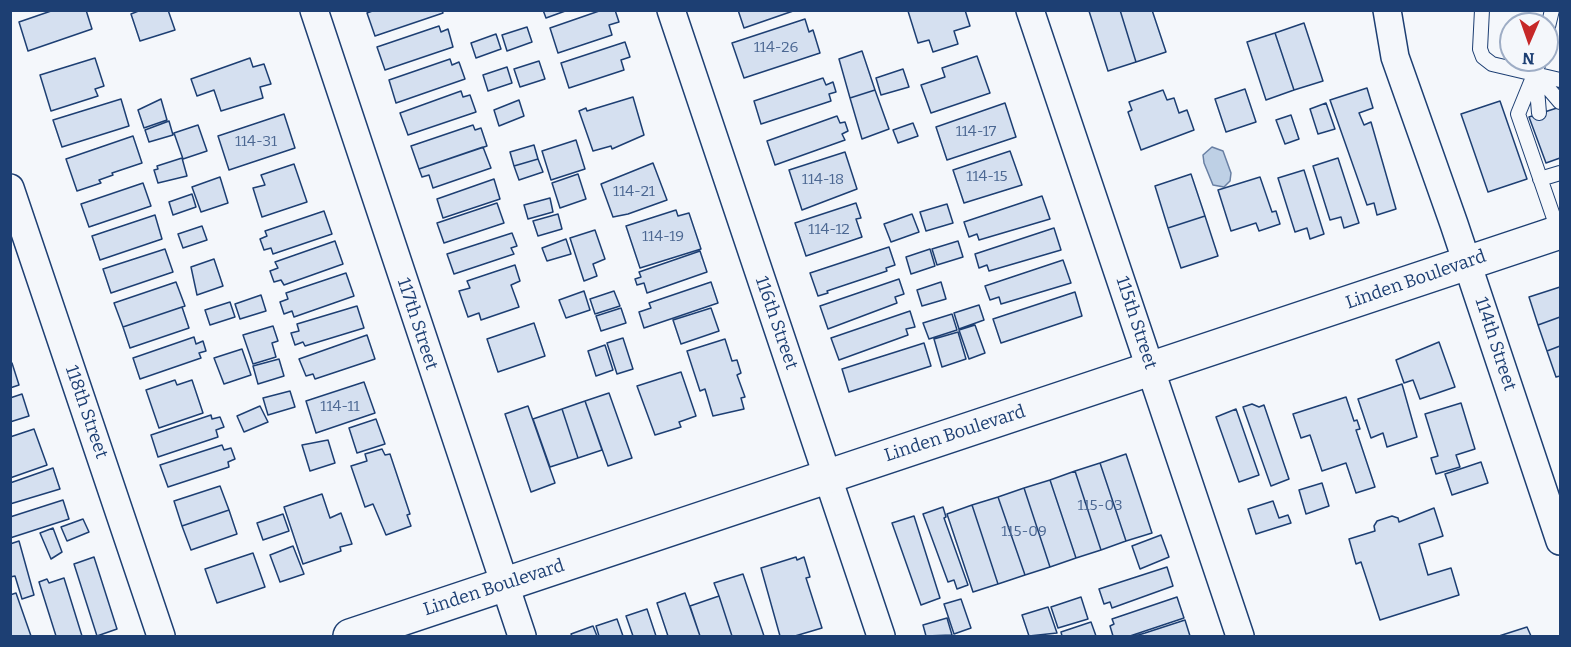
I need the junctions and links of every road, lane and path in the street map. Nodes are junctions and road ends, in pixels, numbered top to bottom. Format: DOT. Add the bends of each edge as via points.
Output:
graph roads {
  1 [pos="314,10"];
  2 [pos="671,10"];
  3 [pos="1030,10"];
  4 [pos="1387,10"];
  5 [pos="1482,10"];
  6 [pos="1537,72"];
  7 [pos="1536,75"];
  8 [pos="1560,80"];
  9 [pos="1560,86"];
  10 [pos="1560,102"];
  11 [pos="1539,113"];
  12 [pos="1558,169"];
  13 [pos="1540,179"];
  14 [pos="10,188"];
  15 [pos="1560,233"];
  16 [pos="1468,263"];
  17 [pos="1151,369"];
  18 [pos="827,477"];
  19 [pos="1560,541"];
  20 [pos="504,585"];
  21 [pos="161,636"];
  22 [pos="350,636"];
  23 [pos="522,636"];
  24 [pos="880,636"];
  25 [pos="1240,636"];
  1 -- 20 [label="street, 117th Street"];
  2 -- 18 [label="street, 116th Street"];
  3 -- 17 [label="street, 115th Street"];
  4 -- 16 [label="street, 114th Street" via="1395,57"];
  5 -- 7 [label="lane" via="1483,57 1492,64"];
  6 -- 7 [label="lane"];
  7 -- 8 [label="lane"];
  7 -- 9 [label="lane"];
  7 -- 10 [label="lane"];
  7 -- 11 [label="lane"];
  7 -- 13 [label="lane" via="1518,114"];
  12 -- 13 [label="lane"];
  13 -- 15 [label="lane"];
  14 -- 21 [label="street, 118th Street"];
  15 -- 16 [label="main road, Linden Boulevard"];
  16 -- 17 [label="main road, Linden Boulevard"];
  16 -- 19 [label="street, 114th Street"];
  17 -- 18 [label="main road, Linden Boulevard"];
  17 -- 25 [label="street, 115th Street"];
  18 -- 20 [label="main road, Linden Boulevard"];
  18 -- 24 [label="street, 116th Street"];
  20 -- 22 [label="main road, Linden Boulevard"];
  20 -- 23 [label="street, 117th Street"];
}
